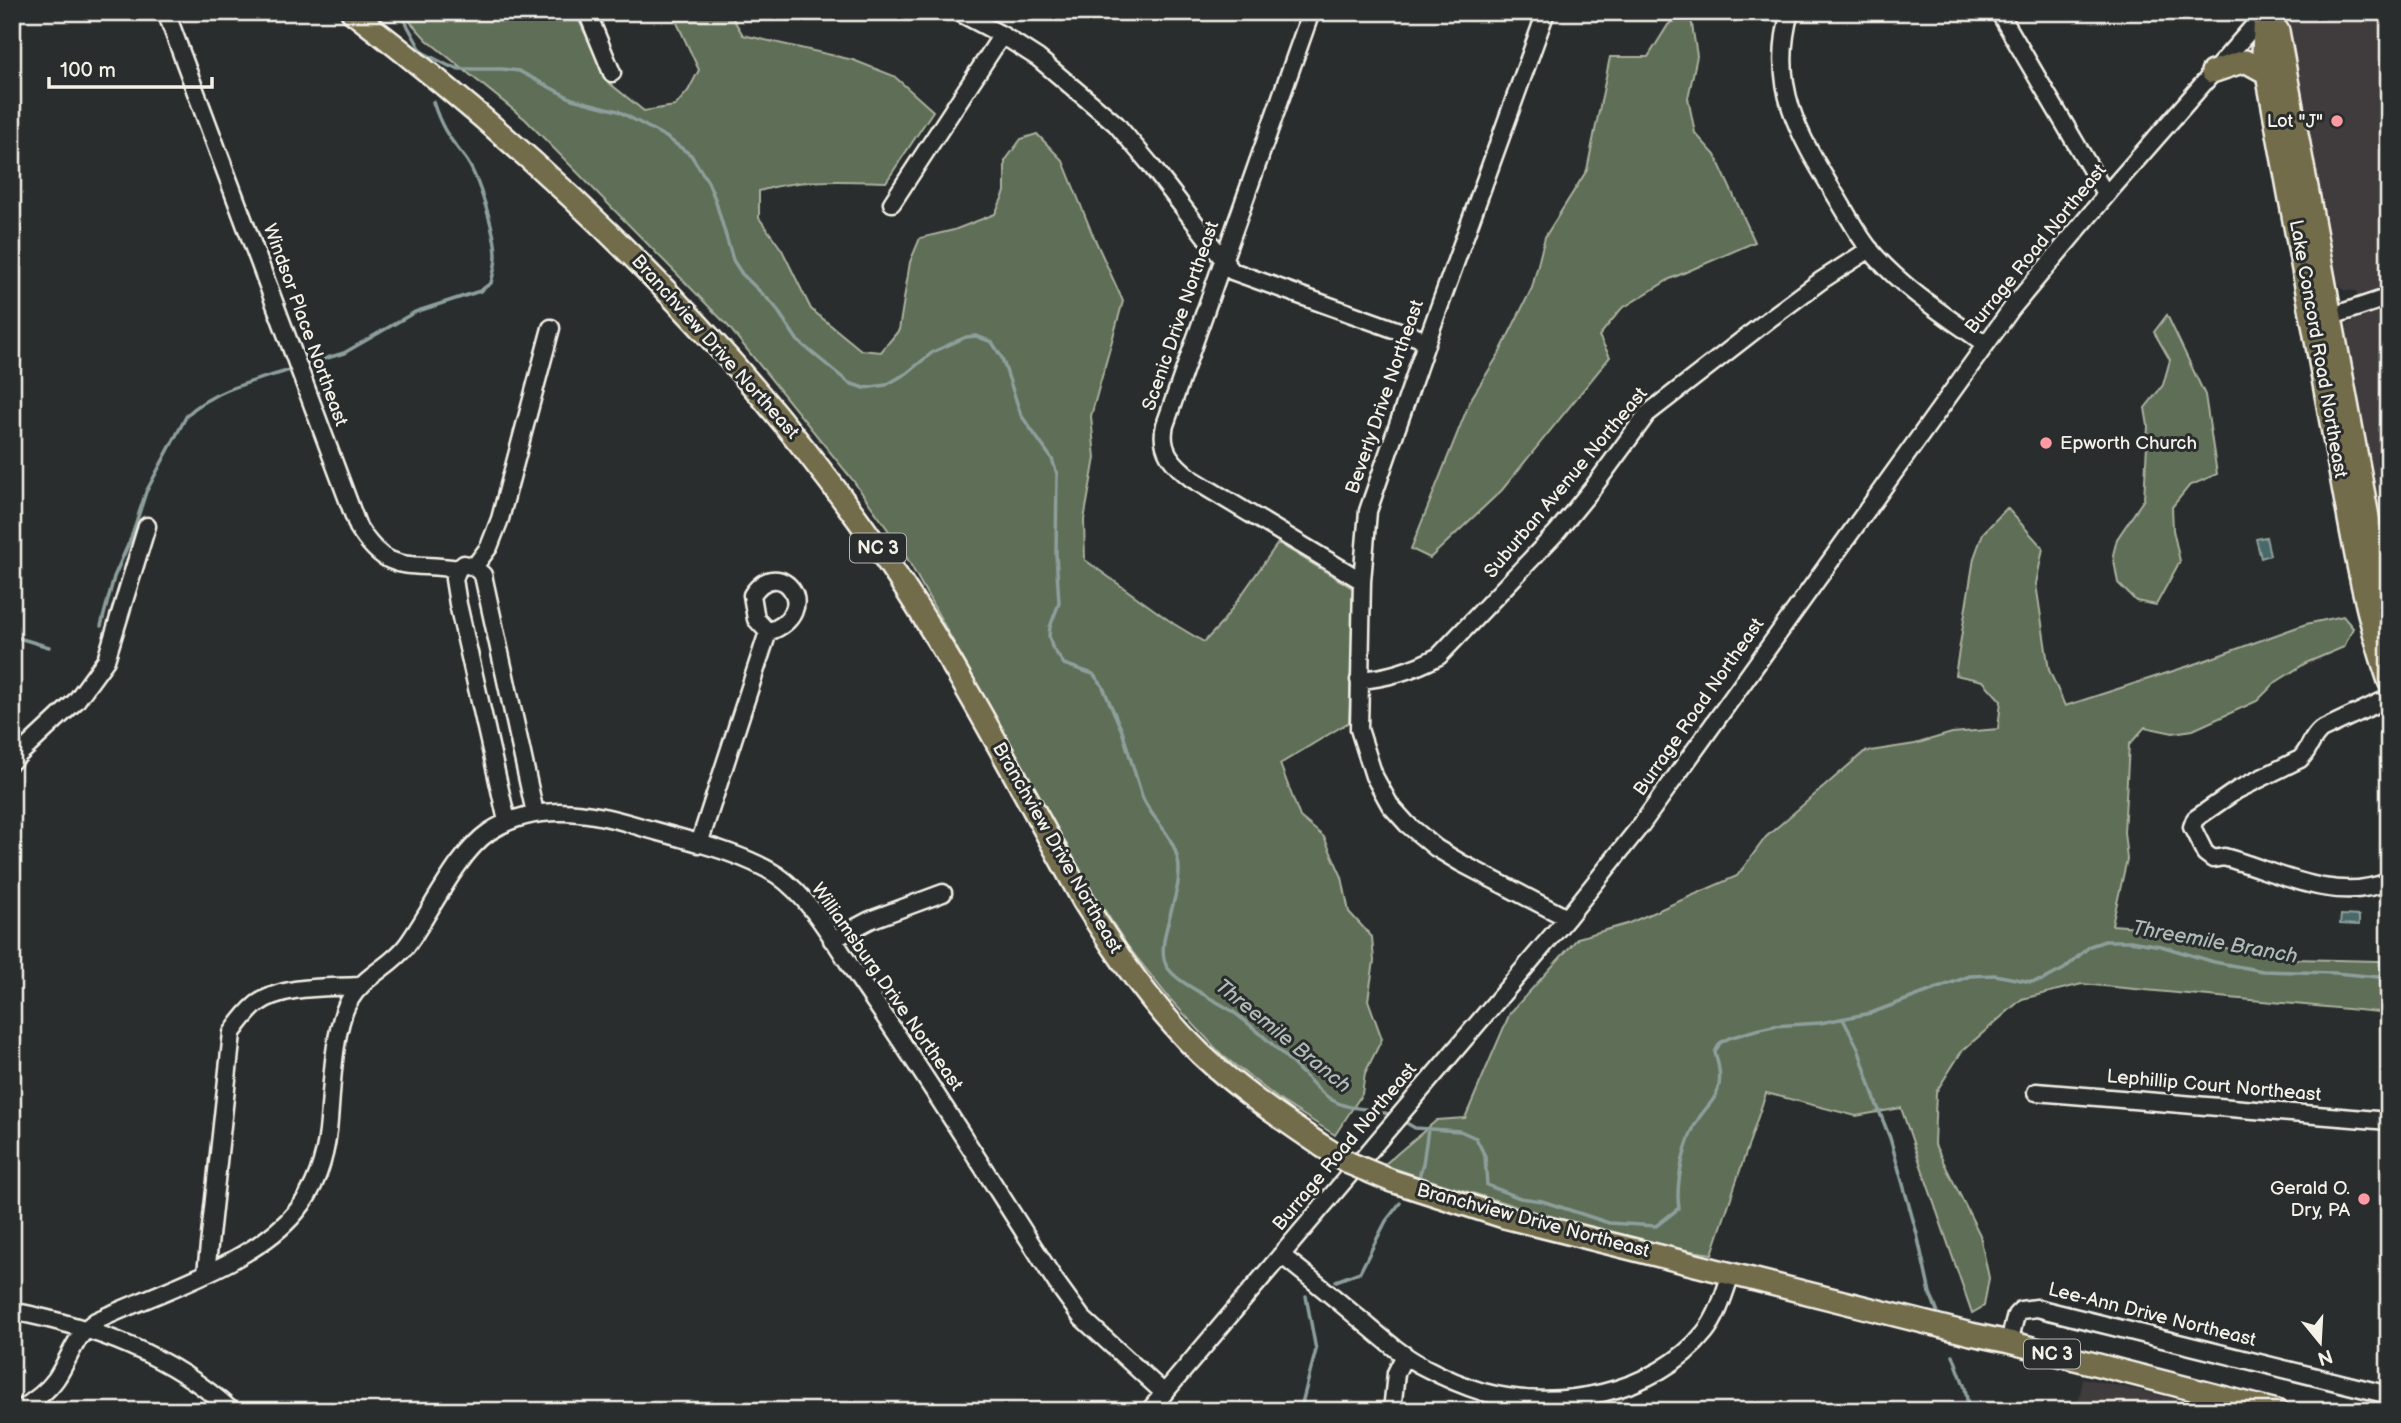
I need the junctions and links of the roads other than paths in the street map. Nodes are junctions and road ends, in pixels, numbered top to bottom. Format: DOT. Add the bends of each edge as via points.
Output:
graph roads {
  1 [pos="166,12"];
  2 [pos="352,12"];
  3 [pos="587,12"];
  4 [pos="958,12"];
  5 [pos="1311,12"];
  6 [pos="1546,12"];
  7 [pos="1790,12"];
  8 [pos="1999,12"];
  9 [pos="2265,13"];
  10 [pos="1002,35"];
  11 [pos="2212,72"];
  12 [pos="612,73"];
  13 [pos="2267,73"];
  14 [pos="2106,195"];
  15 [pos="892,203"];
  16 [pos="1870,249"];
  17 [pos="1223,262"];
  18 [pos="2389,297"];
  19 [pos="2332,316"];
  20 [pos="551,328"];
  21 [pos="2314,328"];
  22 [pos="1426,341"];
  23 [pos="1985,344"];
  24 [pos="147,526"];
  25 [pos="466,568"];
  26 [pos="1362,581"];
  27 [pos="2378,592"];
  28 [pos="2389,619"];
  29 [pos="768,632"];
  30 [pos="1359,680"];
  31 [pos="2389,681"];
  32 [pos="2389,698"];
  33 [pos="12,761"];
  34 [pos="535,813"];
  35 [pos="507,821"];
  36 [pos="699,844"];
  37 [pos="2389,881"];
  38 [pos="943,893"];
  39 [pos="1567,918"];
  40 [pos="832,940"];
  41 [pos="358,986"];
  42 [pos="2036,1092"];
  43 [pos="2389,1121"];
  44 [pos="1281,1255"];
  45 [pos="206,1273"];
  46 [pos="1731,1274"];
  47 [pos="12,1311"];
  48 [pos="84,1329"];
  49 [pos="2009,1342"];
  50 [pos="1405,1355"];
  51 [pos="1164,1393"];
  52 [pos="2389,1395"];
  53 [pos="1540,1405"];
  54 [pos="224,1408"];
  55 [pos="18,1411"];
  56 [pos="1149,1411"];
  57 [pos="1392,1411"];
  58 [pos="2277,1411"];
  1 -- 25 [label="street, Windsor Place Northeast" via="358,527 374,549 394,563"];
  2 -- 46 [label="main road, Branchview Drive Northeast / NC 3, bridge" via="627,249 766,399 924,617 1084,902 1137,981 1203,1055 1248,1094 1322,1146 1392,1181 1491,1214"];
  3 -- 12 [label="street"];
  4 -- 10 [label="street"];
  5 -- 17 [label="street, Scenic Drive Northeast"];
  6 -- 22 [label="street, Beverly Drive Northeast"];
  7 -- 16 [label="street" via="1783,55 1787,97 1804,143"];
  8 -- 14 [label="street"];
  9 -- 11 [label="street, Burrage Road Northeast"];
  9 -- 13 [label="main road, Lake Concord Road Northeast"];
  9 -- 19 [label="main road, Lake Concord Road Northeast" via="2278,31"];
  10 -- 15 [label="street"];
  10 -- 17 [label="street" via="1038,58 1116,124"];
  11 -- 13 [label="main road" via="2245,61"];
  11 -- 14 [label="street, Burrage Road Northeast"];
  13 -- 21 [label="main road, Lake Concord Road Northeast"];
  14 -- 23 [label="street, Burrage Road Northeast"];
  16 -- 23 [label="street" via="1908,286"];
  16 -- 30 [label="street, Suburban Avenue Northeast" via="1822,280 1647,414 1557,532 1439,656 1392,676"];
  17 -- 22 [label="street" via="1240,275"];
  17 -- 26 [label="street, Scenic Drive Northeast" via="1165,425 1163,445 1192,479"];
  18 -- 19 [label="street"];
  19 -- 21 [label="street"];
  19 -- 27 [label="main road, Lake Concord Road Northeast"];
  20 -- 25 [label="street" via="500,519 489,547"];
  21 -- 27 [label="main road, Lake Concord Road Northeast"];
  22 -- 26 [label="street, Beverly Drive Northeast" via="1368,512"];
  23 -- 39 [label="street, Burrage Road Northeast" via="1649,814"];
  24 -- 33 [label="street" via="106,660 76,701"];
  25 -- 34 [label="street" via="483,575"];
  25 -- 35 [label="street" via="454,579 458,604"];
  26 -- 30 [label="street, Beverly Drive Northeast"];
  27 -- 28 [label="main road, Lake Concord Road Northeast"];
  27 -- 31 [label="main road, Lake Concord Road Northeast" via="2378,649"];
  29 -- 36 [label="street"];
  30 -- 39 [label="street, Beverly Drive Northeast" via="1362,744 1374,776 1407,824 1436,848"];
  32 -- 37 [label="street" via="2321,730 2311,737 2300,759 2237,790 2195,819 2192,827 2213,859 2224,857 2314,886 2361,890"];
  34 -- 35 [label="street, Williamsburg Drive Northeast"];
  34 -- 36 [label="street, Williamsburg Drive Northeast" via="586,813"];
  35 -- 41 [label="street, Williamsburg Drive Northeast" via="474,844 405,948"];
  36 -- 40 [label="street, Williamsburg Drive Northeast" via="757,863 778,876 800,895"];
  38 -- 40 [label="street" via="870,919"];
  39 -- 44 [label="street, Burrage Road Northeast"];
  40 -- 51 [label="street, Williamsburg Drive Northeast" via="1075,1309"];
  41 -- 45 [label="street, Williamsburg Drive Northeast" via="338,1032 327,1144 312,1187 298,1210 267,1239"];
  41 -- 45 [label="street" via="268,998 251,1009 232,1033"];
  42 -- 43 [label="street, Lephillip Court Northeast"];
  44 -- 50 [label="street"];
  44 -- 51 [label="street, Burrage Road Northeast"];
  45 -- 48 [label="street, Williamsburg Drive Northeast"];
  46 -- 49 [label="main road, Branchview Drive Northeast / NC 3"];
  46 -- 53 [label="street" via="1707,1330 1679,1357 1646,1377 1610,1390"];
  47 -- 48 [label="street"];
  48 -- 54 [label="street" via="141,1349 177,1368"];
  48 -- 55 [label="street" via="55,1380"];
  49 -- 52 [label="street, Lee-Ann Drive Northeast" via="2016,1315 2037,1308"];
  49 -- 58 [label="main road, Branchview Drive Northeast / NC 3"];
  50 -- 53 [label="street" via="1462,1385"];
  50 -- 57 [label="street" via="1395,1373"];
  51 -- 56 [label="street, Burrage Road Northeast"];
}
